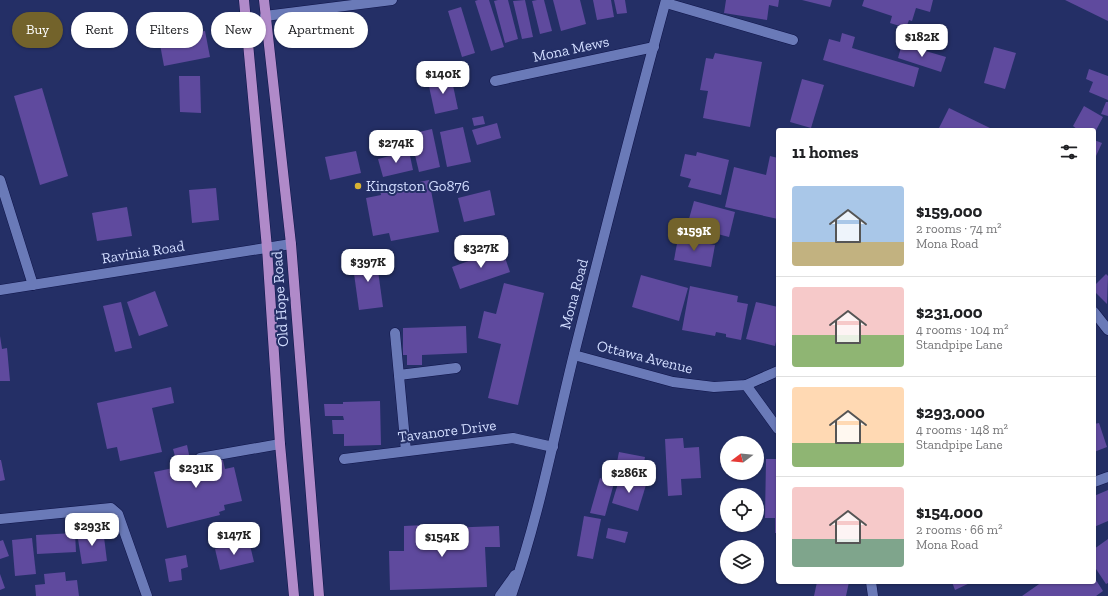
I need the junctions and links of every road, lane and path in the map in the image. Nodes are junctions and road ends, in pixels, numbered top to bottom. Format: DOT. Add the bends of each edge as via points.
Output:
graph roads {
  1 [pos="244,0"];
  2 [pos="264,0"];
  3 [pos="392,0"];
  4 [pos="666,2"];
  5 [pos="265,12"];
  6 [pos="266,16"];
  7 [pos="266,25"];
  8 [pos="793,40"];
  9 [pos="654,46"];
  10 [pos="495,81"];
  11 [pos="0,180"];
  12 [pos="291,244"];
  13 [pos="267,248"];
  14 [pos="33,285"];
  15 [pos="0,290"];
  16 [pos="1096,315"];
  17 [pos="1108,330"];
  18 [pos="395,334"];
  19 [pos="574,355"];
  20 [pos="456,368"];
  21 [pos="776,372"];
  22 [pos="399,375"];
  23 [pos="746,385"];
  24 [pos="776,427"];
  25 [pos="280,444"];
  26 [pos="553,447"];
  27 [pos="406,451"];
  28 [pos="200,458"];
  29 [pos="344,459"];
  30 [pos="1108,477"];
  31 [pos="1096,481"];
  32 [pos="0,519"];
  33 [pos="522,565"];
  34 [pos="871,584"];
  35 [pos="147,596"];
  36 [pos="294,596"];
  37 [pos="319,596"];
  38 [pos="500,596"];
  39 [pos="511,596"];
  40 [pos="873,596"];
  1 -- 13 [label="main road, Old Hope Road"];
  2 -- 5 [label="main road, Old Hope Road"];
  3 -- 6 [label="street"];
  4 -- 8 [label="street"];
  4 -- 9 [label="street, Mona Road"];
  7 -- 12 [label="main road, Old Hope Road"];
  9 -- 10 [label="street, Mona Mews"];
  9 -- 19 [label="street, Mona Road"];
  11 -- 14 [label="street"];
  12 -- 13 [label="street, Ravinia Road"];
  12 -- 37 [label="main road, Old Hope Road"];
  13 -- 14 [label="street, Ravinia Road"];
  13 -- 25 [label="main road, Old Hope Road"];
  14 -- 15 [label="street, Ravinia Road"];
  16 -- 17 [label="street"];
  18 -- 22 [label="street"];
  19 -- 23 [label="street, Ottawa Avenue" via="673,382 714,387"];
  19 -- 26 [label="street, Mona Road"];
  20 -- 22 [label="street"];
  21 -- 23 [label="street, Ottawa Avenue"];
  22 -- 27 [label="street"];
  23 -- 24 [label="street"];
  25 -- 28 [label="street"];
  25 -- 36 [label="main road, Old Hope Road"];
  26 -- 27 [label="street, Tavanore Drive" via="513,438"];
  26 -- 33 [label="street, Mona Road"];
  27 -- 29 [label="street, Tavanore Drive"];
  30 -- 31 [label="street"];
  32 -- 35 [label="street" via="111,508 118,514"];
  33 -- 38 [label="street"];
  33 -- 39 [label="street, Mona Road"];
  34 -- 40 [label="street"];
}
